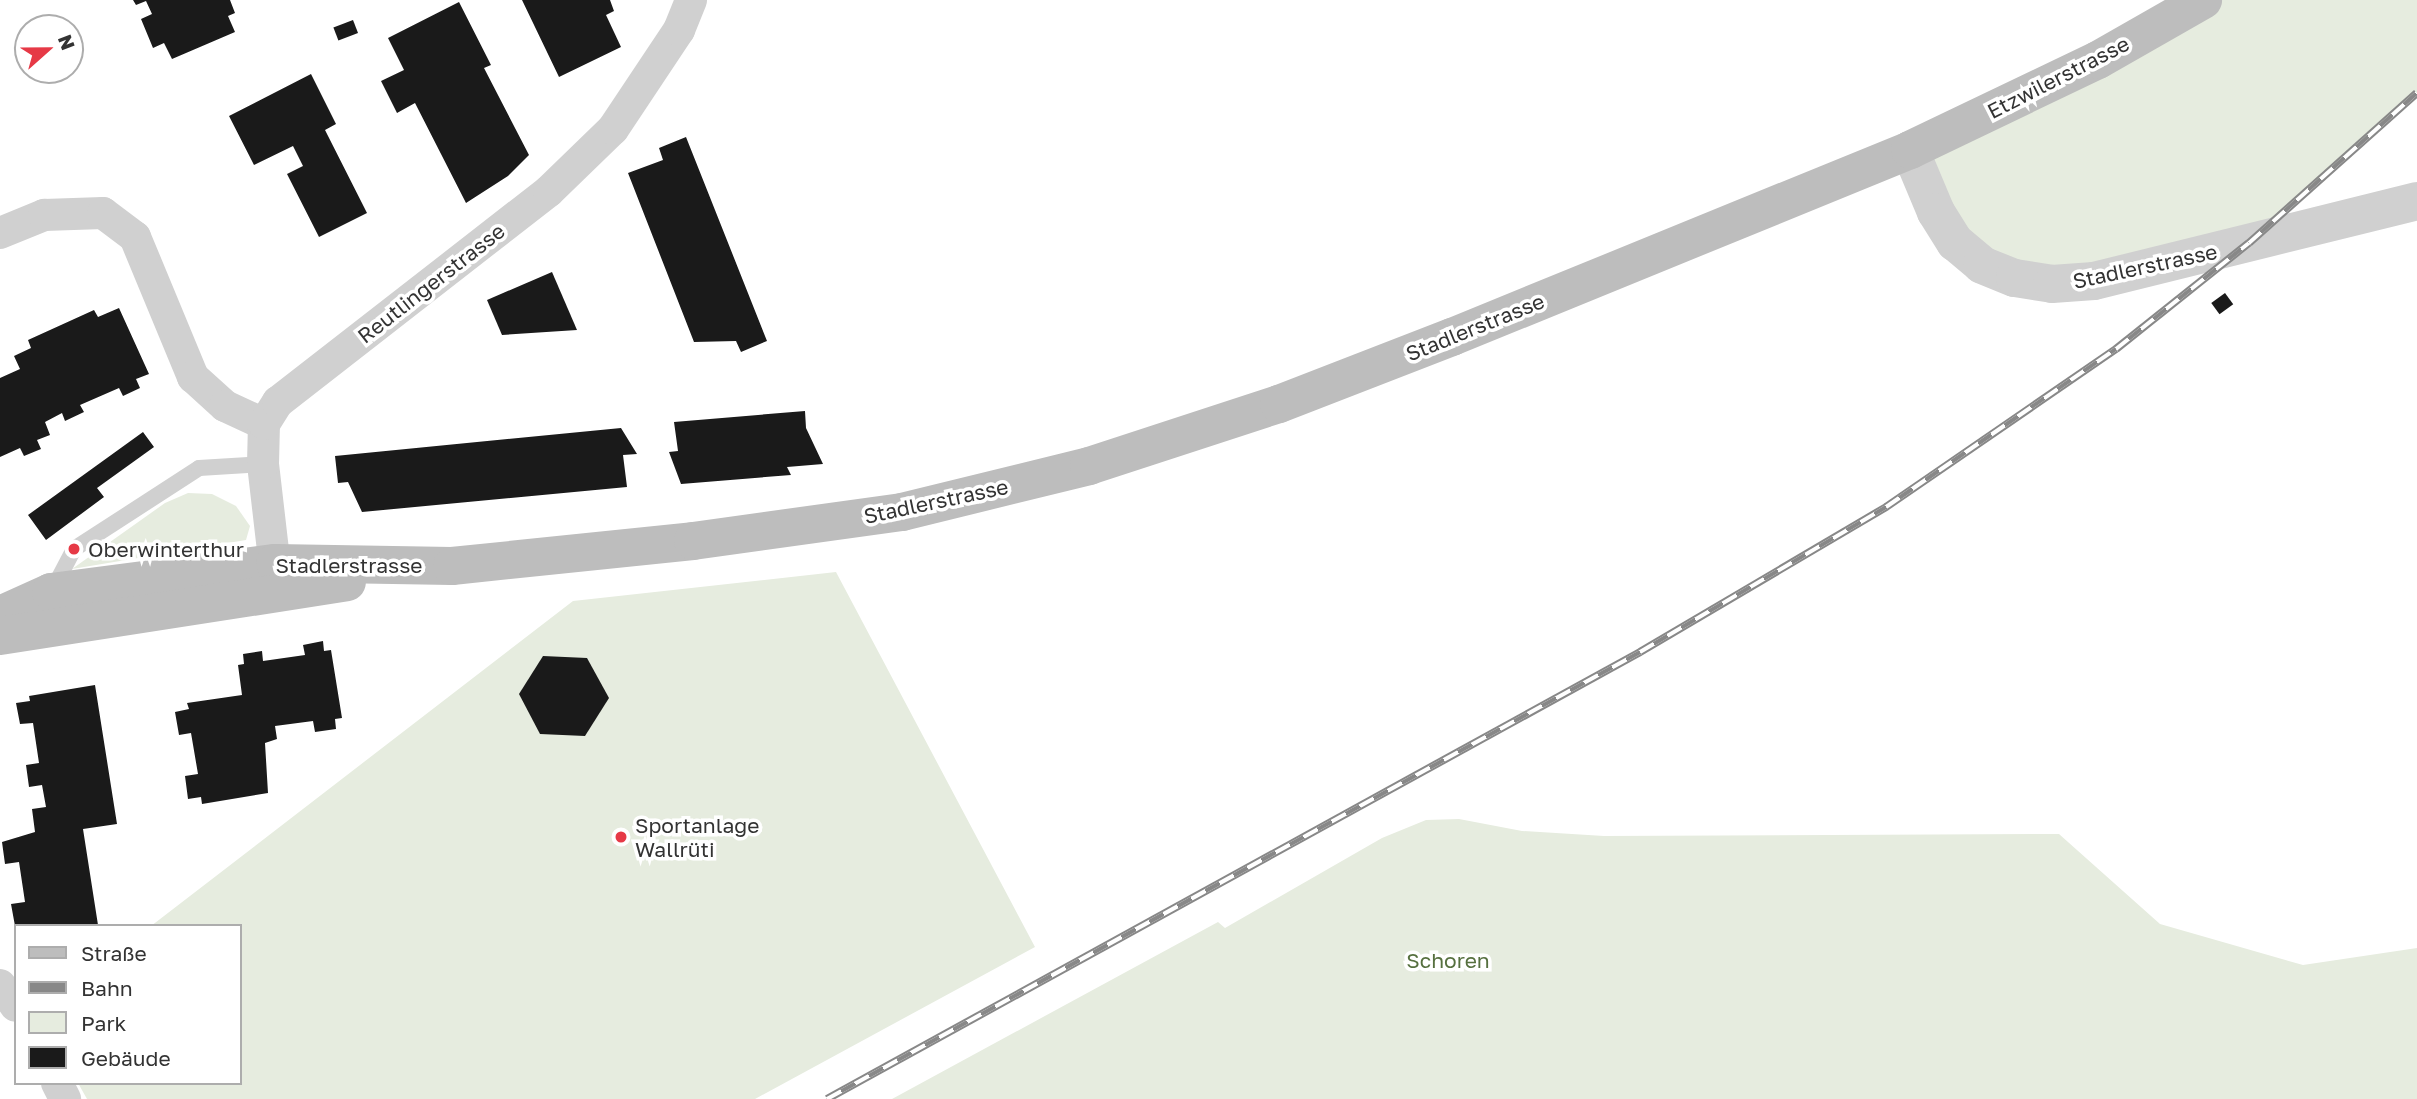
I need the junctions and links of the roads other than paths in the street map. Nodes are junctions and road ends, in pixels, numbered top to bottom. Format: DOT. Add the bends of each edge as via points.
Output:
graph roads {
  1 [pos="691,0"];
  2 [pos="2203,0"];
  3 [pos="1910,150"];
  4 [pos="2417,201"];
  5 [pos="0,233"];
  6 [pos="264,424"];
  7 [pos="262,464"];
  8 [pos="277,578"];
  9 [pos="51,592"];
  10 [pos="0,615"];
  11 [pos="0,636"];
  12 [pos="0,985"];
  13 [pos="14,1003"];
  1 -- 6 [label="street, Reutlingerstrasse" via="679,30 613,129 549,191 278,402"];
  2 -- 3 [label="main road, Etzwilerstrasse" via="2098,60"];
  3 -- 4 [label="street, Stadlerstrasse" via="1936,212 1955,242 1983,265 2015,278 2052,284 2094,281"];
  3 -- 8 [label="main road, Stadlerstrasse" via="1279,404 1089,466 902,512 680,543"];
  5 -- 6 [label="street" via="44,215 103,213 135,237 193,377 225,406"];
  6 -- 7 [label="street"];
  7 -- 8 [label="street"];
  7 -- 9 [label="lane" via="199,468 74,548"];
  8 -- 9 [label="main road, Stadlerstrasse"];
  8 -- 11 [label="main road, Stadlerstrasse"];
  9 -- 10 [label="main road, Stadlerstrasse"];
  12 -- 13 [label="street"];
}
